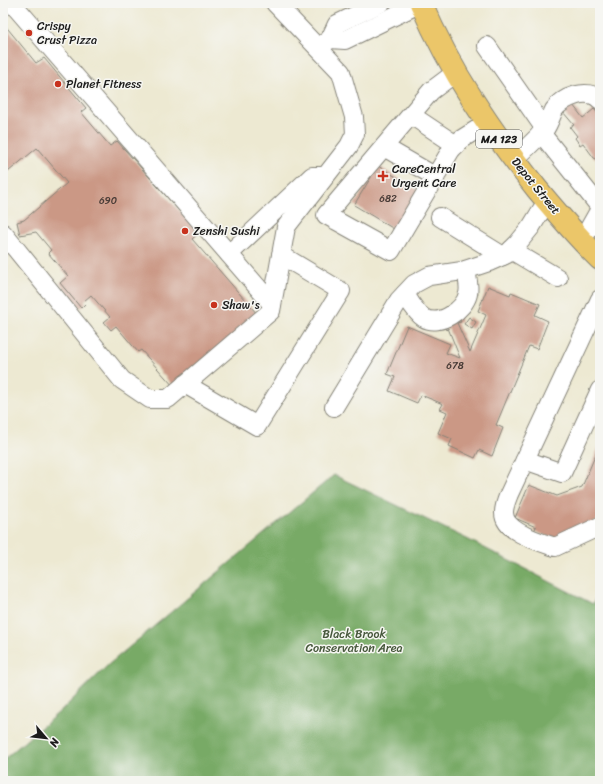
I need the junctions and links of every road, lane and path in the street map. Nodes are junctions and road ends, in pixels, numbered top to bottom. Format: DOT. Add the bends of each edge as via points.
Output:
graph roads {
  1 [pos="12,3"];
  2 [pos="275,3"];
  3 [pos="381,3"];
  4 [pos="421,3"];
  5 [pos="324,43"];
  6 [pos="487,46"];
  7 [pos="455,73"];
  8 [pos="600,100"];
  9 [pos="411,115"];
  10 [pos="487,123"];
  11 [pos="543,131"];
  12 [pos="456,145"];
  13 [pos="384,147"];
  14 [pos="514,160"];
  15 [pos="325,176"];
  16 [pos="436,177"];
  17 [pos="547,201"];
  18 [pos="600,208"];
  19 [pos="440,217"];
  20 [pos="3,233"];
  21 [pos="582,241"];
  22 [pos="507,253"];
  23 [pos="229,254"];
  24 [pos="281,255"];
  25 [pos="600,260"];
  26 [pos="466,270"];
  27 [pos="558,278"];
  28 [pos="405,294"];
  29 [pos="272,304"];
  30 [pos="599,306"];
  31 [pos="185,384"];
  32 [pos="600,390"];
  33 [pos="334,407"];
  34 [pos="525,460"];
  35 [pos="600,526"];
  1 -- 23 [label="lane"];
  2 -- 5 [label="lane"];
  3 -- 5 [label="lane" via="337,24"];
  4 -- 5 [label="lane" via="345,40"];
  4 -- 7 [label="highway, Depot Street / MA 123"];
  5 -- 15 [label="lane" via="341,72 354,117 354,134 349,146"];
  6 -- 11 [label="lane"];
  7 -- 9 [label="lane" via="431,91"];
  7 -- 10 [label="highway, Depot Street / MA 123"];
  8 -- 11 [label="lane" via="587,93 568,98 555,109"];
  9 -- 12 [label="lane"];
  9 -- 13 [label="lane"];
  10 -- 12 [label="lane"];
  10 -- 14 [label="highway, Depot Street / MA 123"];
  11 -- 14 [label="lane"];
  11 -- 18 [label="lane"];
  12 -- 16 [label="lane"];
  13 -- 16 [label="lane"];
  13 -- 16 [label="lane" via="326,215 391,251"];
  14 -- 17 [label="highway, Depot Street / MA 123"];
  15 -- 23 [label="lane" via="312,176"];
  15 -- 24 [label="lane" via="286,227"];
  17 -- 21 [label="highway, Depot Street / MA 123"];
  17 -- 22 [label="lane" via="531,227"];
  18 -- 21 [label="lane"];
  19 -- 22 [label="lane"];
  20 -- 31 [label="lane" via="122,380 150,399 168,399"];
  21 -- 25 [label="highway, Depot Street / MA 123"];
  22 -- 26 [label="lane"];
  22 -- 27 [label="lane"];
  23 -- 29 [label="lane"];
  24 -- 29 [label="lane"];
  24 -- 31 [label="lane" via="341,291 257,426"];
  26 -- 28 [label="lane" via="428,276 414,284"];
  26 -- 28 [label="lane" via="469,293 465,303 455,313 439,320 423,317"];
  28 -- 33 [label="lane"];
  29 -- 31 [label="lane" via="271,311"];
  30 -- 34 [label="lane"];
  32 -- 34 [label="lane" via="562,472"];
  34 -- 35 [label="lane" via="509,494 504,512 508,525 526,537 555,547"];
}
